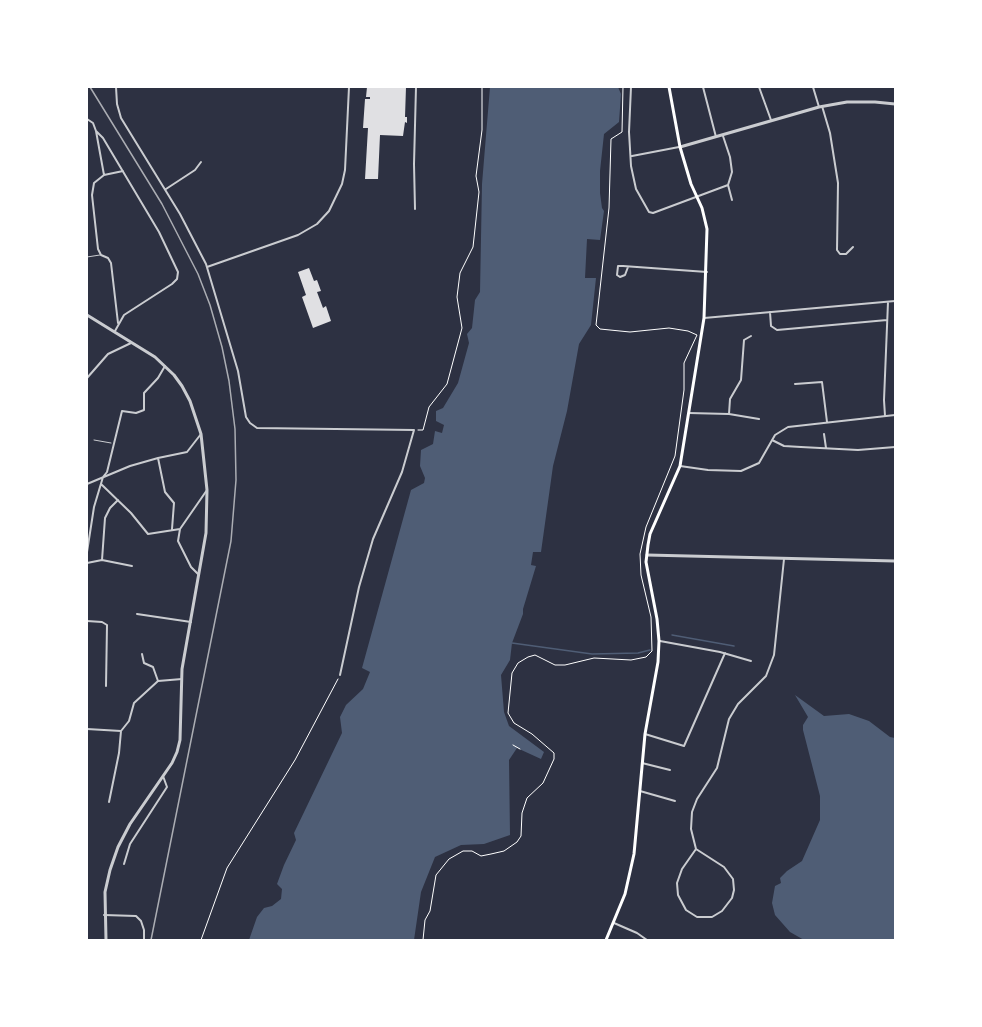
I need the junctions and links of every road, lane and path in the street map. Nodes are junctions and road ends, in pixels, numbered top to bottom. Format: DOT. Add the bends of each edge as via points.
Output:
graph roads {
  1 [pos="116,87"];
  2 [pos="349,87"];
  3 [pos="416,87"];
  4 [pos="482,87"];
  5 [pos="623,87"];
  6 [pos="631,87"];
  7 [pos="669,87"];
  8 [pos="703,87"];
  9 [pos="759,87"];
  10 [pos="813,87"];
  11 [pos="895,104"];
  12 [pos="820,106"];
  13 [pos="87,119"];
  14 [pos="771,120"];
  15 [pos="96,130"];
  16 [pos="723,136"];
  17 [pos="716,137"];
  18 [pos="680,147"];
  19 [pos="632,156"];
  20 [pos="201,162"];
  21 [pos="123,171"];
  22 [pos="104,175"];
  23 [pos="728,185"];
  24 [pos="166,189"];
  25 [pos="698,196"];
  26 [pos="732,200"];
  27 [pos="415,209"];
  28 [pos="853,247"];
  29 [pos="101,255"];
  30 [pos="87,257"];
  31 [pos="207,267"];
  32 [pos="628,267"];
  33 [pos="706,272"];
  34 [pos="895,301"];
  35 [pos="888,302"];
  36 [pos="770,312"];
  37 [pos="87,315"];
  38 [pos="704,318"];
  39 [pos="887,320"];
  40 [pos="118,323"];
  41 [pos="115,331"];
  42 [pos="752,336"];
  43 [pos="130,343"];
  44 [pos="165,366"];
  45 [pos="87,378"];
  46 [pos="795,384"];
  47 [pos="689,413"];
  48 [pos="729,414"];
  49 [pos="895,415"];
  50 [pos="886,417"];
  51 [pos="759,418"];
  52 [pos="827,422"];
  53 [pos="414,430"];
  54 [pos="201,434"];
  55 [pos="824,434"];
  56 [pos="94,440"];
  57 [pos="772,440"];
  58 [pos="113,443"];
  59 [pos="895,447"];
  60 [pos="826,448"];
  61 [pos="158,458"];
  62 [pos="680,466"];
  63 [pos="103,477"];
  64 [pos="87,484"];
  65 [pos="101,484"];
  66 [pos="207,490"];
  67 [pos="118,500"];
  68 [pos="180,529"];
  69 [pos="172,530"];
  70 [pos="87,552"];
  71 [pos="647,555"];
  72 [pos="784,559"];
  73 [pos="102,560"];
  74 [pos="895,561"];
  75 [pos="87,563"];
  76 [pos="132,566"];
  77 [pos="199,574"];
  78 [pos="137,614"];
  79 [pos="87,621"];
  80 [pos="191,622"];
  81 [pos="659,641"];
  82 [pos="725,653"];
  83 [pos="142,654"];
  84 [pos="751,661"];
  85 [pos="340,675"];
  86 [pos="182,679"];
  87 [pos="159,681"];
  88 [pos="106,686"];
  89 [pos="87,729"];
  90 [pos="121,731"];
  91 [pos="645,734"];
  92 [pos="513,745"];
  93 [pos="520,749"];
  94 [pos="642,763"];
  95 [pos="670,771"];
  96 [pos="163,776"];
  97 [pos="640,792"];
  98 [pos="675,801"];
  99 [pos="109,802"];
  100 [pos="696,849"];
  101 [pos="124,864"];
  102 [pos="104,915"];
  103 [pos="614,923"];
  104 [pos="106,940"];
  105 [pos="144,940"];
  106 [pos="201,940"];
  107 [pos="423,940"];
  108 [pos="606,940"];
  109 [pos="647,940"];
  1 -- 24 [label="street" via="121,118"];
  2 -- 31 [label="street" via="345,170 329,211 298,236"];
  3 -- 27 [label="street"];
  4 -- 53 [label="path" via="473,247 460,273 457,297 462,328 447,384 429,407 423,430"];
  5 -- 107 [label="path" via="622,132 611,139 609,208 596,325 630,332 669,327 697,335 684,363 675,456 646,527 640,554 651,616 652,651 642,658 623,661 594,658 555,665 535,655 518,663 512,673 508,713 514,723 554,753 554,759 543,783 527,798 517,842 504,851 481,856 463,851 449,859 435,875"];
  6 -- 19 [label="street"];
  7 -- 18 [label="main road"];
  8 -- 17 [label="street"];
  9 -- 14 [label="street"];
  10 -- 12 [label="street"];
  11 -- 12 [label="street" via="847,102"];
  12 -- 14 [label="street"];
  12 -- 28 [label="street" via="830,133 838,183 837,250 846,254"];
  13 -- 15 [label="street"];
  14 -- 16 [label="street"];
  15 -- 21 [label="street"];
  15 -- 22 [label="street"];
  16 -- 17 [label="street"];
  16 -- 23 [label="street" via="732,172"];
  17 -- 18 [label="street"];
  18 -- 19 [label="street"];
  18 -- 25 [label="main road"];
  19 -- 25 [label="street" via="636,189 649,212"];
  20 -- 24 [label="street"];
  21 -- 22 [label="street"];
  21 -- 40 [label="street" via="178,272 172,284"];
  22 -- 29 [label="street" via="94,183 92,195"];
  23 -- 25 [label="street"];
  23 -- 26 [label="street"];
  24 -- 31 [label="street"];
  25 -- 33 [label="main road" via="707,229"];
  29 -- 30 [label="lane"];
  29 -- 40 [label="street" via="111,263"];
  31 -- 53 [label="street" via="238,371 246,417 257,428"];
  32 -- 33 [label="street"];
  33 -- 38 [label="main road"];
  34 -- 35 [label="street"];
  35 -- 36 [label="street"];
  35 -- 39 [label="street"];
  36 -- 38 [label="street"];
  36 -- 39 [label="street" via="771,326 777,330"];
  37 -- 41 [label="street"];
  38 -- 47 [label="main road"];
  39 -- 50 [label="street"];
  40 -- 41 [label="street"];
  41 -- 43 [label="street"];
  42 -- 48 [label="street" via="744,340 741,380 730,399"];
  43 -- 44 [label="street"];
  43 -- 45 [label="street" via="108,354"];
  44 -- 54 [label="street" via="190,401"];
  44 -- 58 [label="street" via="144,393 144,410 122,411"];
  46 -- 52 [label="street" via="822,381"];
  47 -- 48 [label="street"];
  47 -- 62 [label="main road"];
  48 -- 51 [label="street"];
  49 -- 50 [label="street"];
  50 -- 52 [label="street"];
  52 -- 57 [label="street" via="788,427"];
  53 -- 85 [label="street" via="358,587"];
  54 -- 61 [label="street" via="188,452"];
  54 -- 66 [label="street"];
  55 -- 60 [label="street"];
  56 -- 58 [label="lane"];
  57 -- 60 [label="street" via="784,446"];
  57 -- 62 [label="street" via="759,463 748,469 720,471"];
  58 -- 63 [label="street"];
  59 -- 60 [label="street"];
  61 -- 63 [label="street"];
  61 -- 69 [label="street" via="165,492 174,503"];
  62 -- 71 [label="main road" via="650,534"];
  63 -- 64 [label="street"];
  63 -- 65 [label="street"];
  65 -- 67 [label="street"];
  65 -- 70 [label="street"];
  66 -- 68 [label="street"];
  66 -- 77 [label="street" via="206,533"];
  67 -- 69 [label="street" via="148,534"];
  67 -- 73 [label="street" via="105,518"];
  68 -- 69 [label="street"];
  68 -- 77 [label="street" via="178,542"];
  71 -- 72 [label="street"];
  71 -- 81 [label="main road"];
  72 -- 74 [label="street"];
  72 -- 100 [label="street" via="774,655 766,676 734,710 717,768 694,804 691,829"];
  73 -- 75 [label="street"];
  73 -- 76 [label="street"];
  77 -- 80 [label="street"];
  78 -- 80 [label="street"];
  79 -- 88 [label="street" via="107,625"];
  80 -- 86 [label="street"];
  81 -- 82 [label="street"];
  81 -- 91 [label="main road"];
  82 -- 84 [label="street"];
  82 -- 91 [label="street" via="684,746"];
  83 -- 87 [label="street" via="144,664 153,667"];
  85 -- 106 [label="path" via="295,760 227,868"];
  86 -- 87 [label="street"];
  86 -- 96 [label="street" via="180,740 175,758"];
  87 -- 90 [label="street" via="134,703"];
  89 -- 90 [label="street"];
  90 -- 99 [label="street"];
  91 -- 94 [label="main road"];
  92 -- 93 [label="path"];
  94 -- 95 [label="street"];
  94 -- 97 [label="main road"];
  96 -- 101 [label="street" via="167,787 130,844"];
  96 -- 102 [label="street" via="118,847 105,892"];
  97 -- 98 [label="street"];
  97 -- 103 [label="main road" via="634,854"];
  100 -- 100 [label="street" via="724,867 733,879 732,898 711,917 691,914 678,895 678,877"];
  102 -- 104 [label="street"];
  102 -- 105 [label="street" via="136,916 141,921"];
  103 -- 108 [label="main road"];
  103 -- 109 [label="street"];
}
